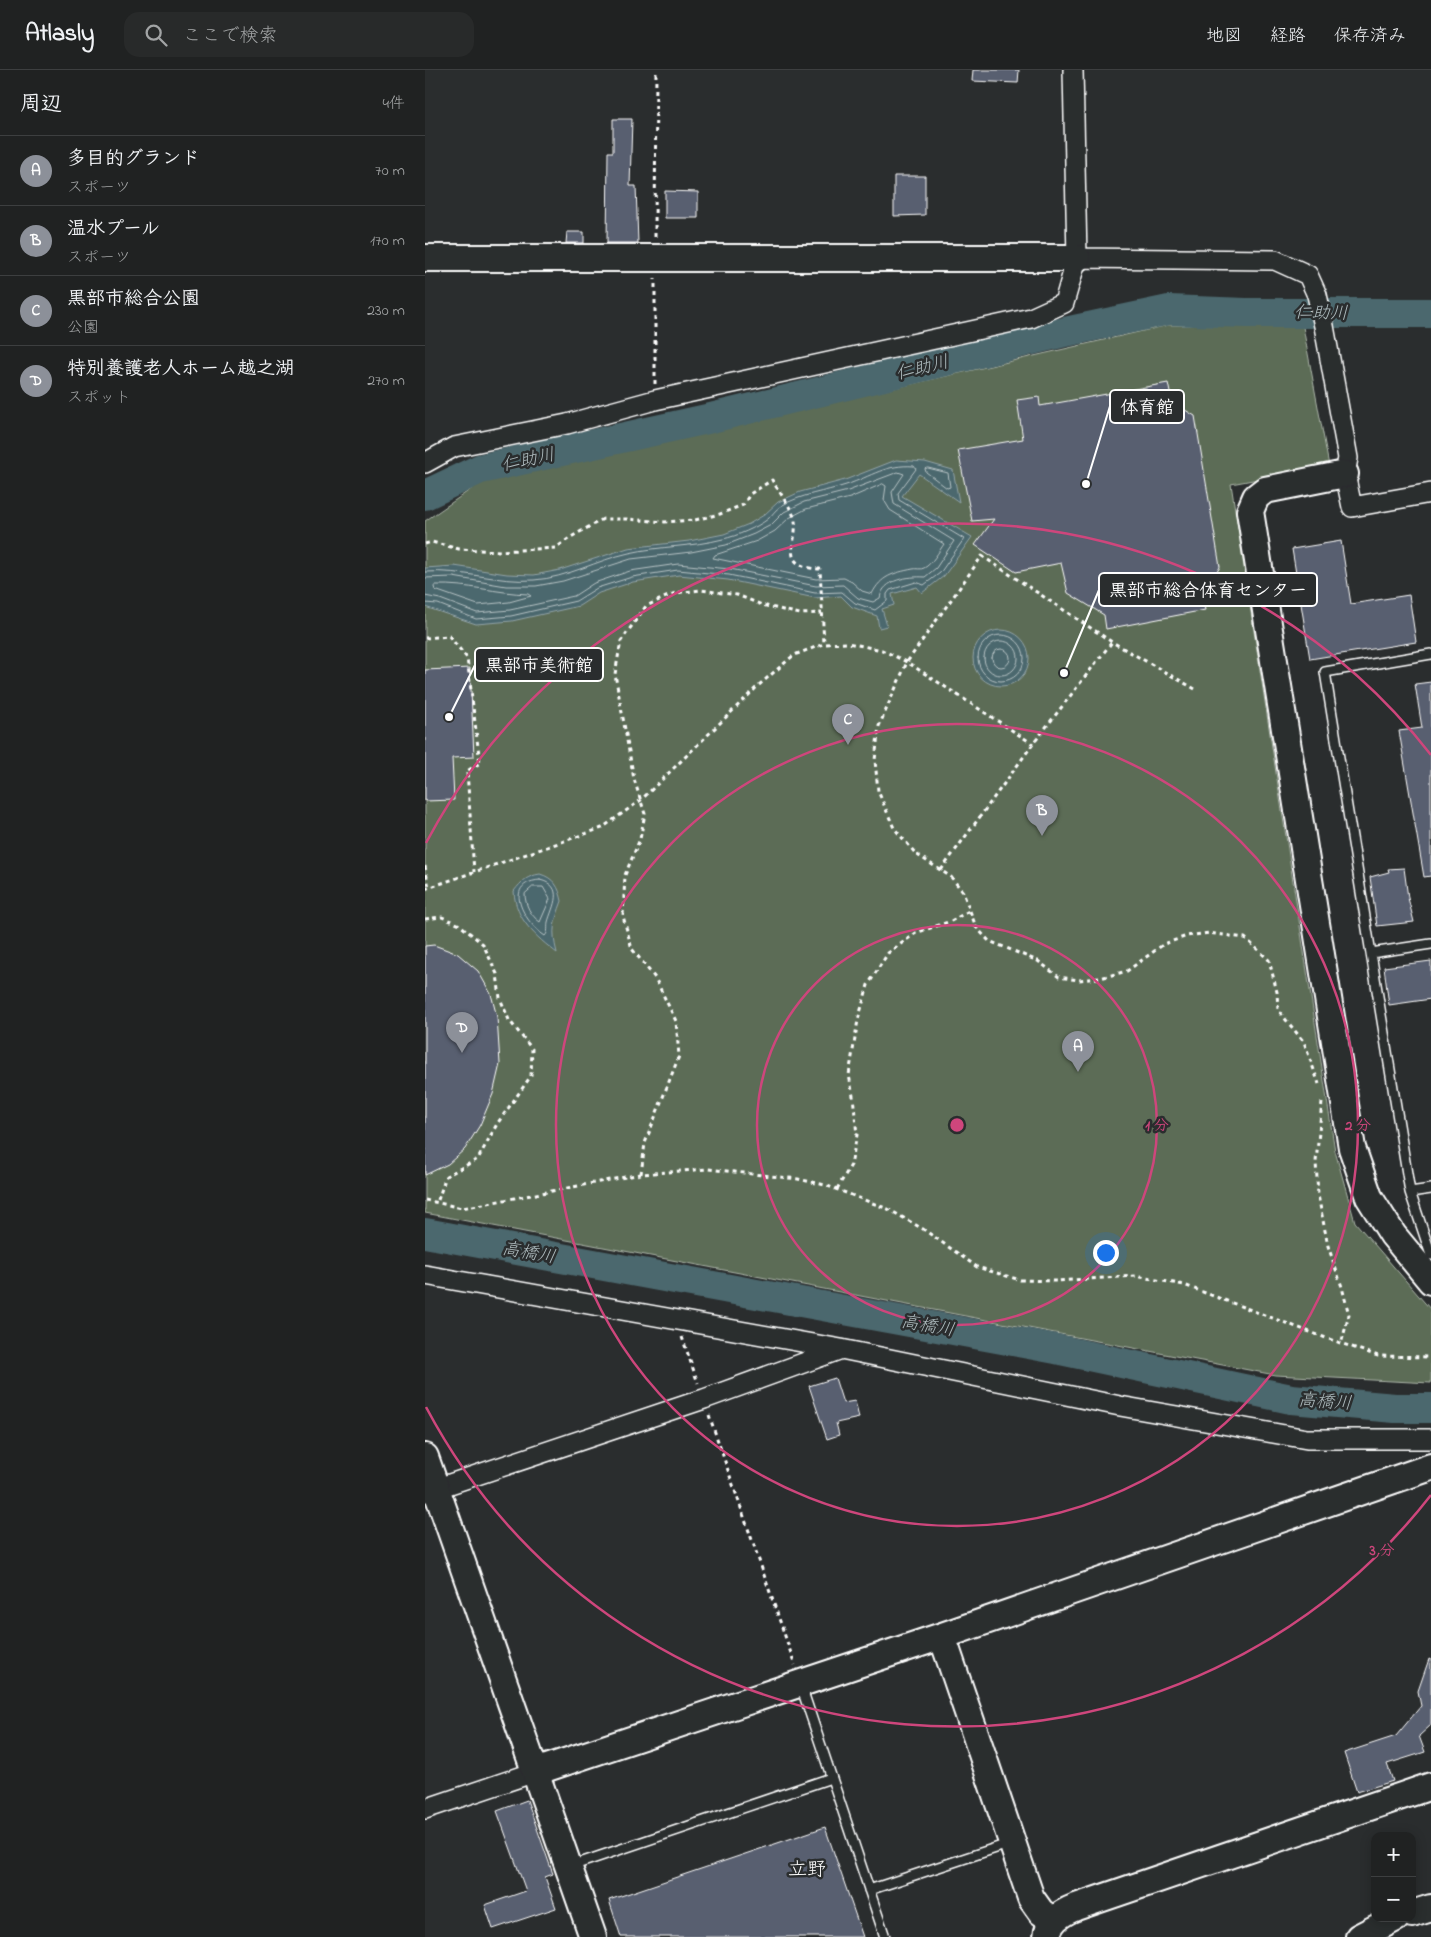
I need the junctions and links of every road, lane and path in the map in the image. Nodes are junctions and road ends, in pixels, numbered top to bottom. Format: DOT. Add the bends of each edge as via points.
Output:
graph roads {
  1 [pos="656,70"];
  2 [pos="1073,70"];
  3 [pos="655,257"];
  4 [pos="425,258"];
  5 [pos="1077,258"];
  6 [pos="655,400"];
  7 [pos="425,464"];
  8 [pos="1345,474"];
  9 [pos="1431,493"];
  10 [pos="425,544"];
  11 [pos="822,613"];
  12 [pos="425,638"];
  13 [pos="1112,642"];
  14 [pos="824,644"];
  15 [pos="1431,654"];
  16 [pos="907,662"];
  17 [pos="1195,689"];
  18 [pos="1033,744"];
  19 [pos="641,800"];
  20 [pos="425,866"];
  21 [pos="941,870"];
  22 [pos="474,872"];
  23 [pos="427,888"];
  24 [pos="969,911"];
  25 [pos="425,919"];
  26 [pos="1431,944"];
  27 [pos="1371,953"];
  28 [pos="1320,1088"];
  29 [pos="1322,1096"];
  30 [pos="641,1174"];
  31 [pos="837,1189"];
  32 [pos="1431,1189"];
  33 [pos="1410,1192"];
  34 [pos="425,1200"];
  35 [pos="437,1203"];
  36 [pos="1429,1267"];
  37 [pos="425,1276"];
  38 [pos="676,1320"];
  39 [pos="1341,1344"];
  40 [pos="841,1349"];
  41 [pos="1431,1357"];
  42 [pos="704,1399"];
  43 [pos="1431,1439"];
  44 [pos="425,1457"];
  45 [pos="1431,1467"];
  46 [pos="430,1490"];
  47 [pos="942,1636"];
  48 [pos="800,1684"];
  49 [pos="535,1772"];
  50 [pos="831,1778"];
  51 [pos="1431,1786"];
  52 [pos="425,1810"];
  53 [pos="1011,1843"];
  54 [pos="569,1867"];
  55 [pos="869,1890"];
  56 [pos="1431,1908"];
  57 [pos="1416,1913"];
  58 [pos="1388,1922"];
  59 [pos="1051,1929"];
  60 [pos="593,1937"];
  61 [pos="885,1937"];
  62 [pos="1359,1937"];
  1 -- 3 [label="path"];
  2 -- 5 [label="street"];
  3 -- 4 [label="street"];
  3 -- 5 [label="street"];
  3 -- 6 [label="path"];
  5 -- 6 [label="street" via="1064,303 1031,318"];
  5 -- 8 [label="street" via="1275,260 1308,275 1325,326 1348,458"];
  6 -- 7 [label="street" via="567,424 454,447"];
  8 -- 9 [label="street" via="1352,506"];
  8 -- 36 [label="street" via="1265,490 1256,497 1250,511 1352,1148 1369,1197 1393,1235"];
  10 -- 11 [label="path" via="432,542 459,549 500,551 556,548 603,519 665,522 720,514 743,505 750,494 772,480 796,520 791,549 797,562 808,568 820,569"];
  11 -- 14 [label="path"];
  11 -- 19 [label="path" via="800,614 737,595 701,590 675,593 646,606 621,641 615,674 634,779"];
  12 -- 22 [label="path" via="449,636 467,658 480,763 467,771"];
  13 -- 16 [label="path" via="982,556"];
  13 -- 17 [label="path"];
  13 -- 18 [label="path"];
  14 -- 16 [label="path" via="848,643 882,650"];
  14 -- 19 [label="path" via="795,656 766,679"];
  15 -- 27 [label="lane" via="1325,672"];
  16 -- 18 [label="path"];
  16 -- 21 [label="path" via="879,726 875,760 878,791 894,828 916,854"];
  18 -- 21 [label="path"];
  19 -- 22 [label="path" via="602,828"];
  19 -- 30 [label="path" via="645,814 640,839 625,875 623,916 632,949 655,978 676,1021 679,1056 645,1143"];
  20 -- 23 [label="path"];
  21 -- 24 [label="path" via="963,892"];
  22 -- 23 [label="path"];
  24 -- 28 [label="path" via="976,927 989,942 1038,961 1059,977 1079,980 1127,971 1163,944 1187,936 1209,933 1245,938 1269,960 1278,1010 1305,1042"];
  24 -- 31 [label="path" via="917,933 888,954 868,985 858,1020 849,1075 857,1135 851,1165"];
  25 -- 35 [label="path" via="441,918 460,925 483,944 497,974 500,998 509,1020 532,1049 531,1076 497,1124 478,1159 445,1176"];
  26 -- 27 [label="lane"];
  27 -- 33 [label="lane"];
  29 -- 39 [label="path" via="1316,1162 1318,1195 1328,1246 1349,1315"];
  30 -- 31 [label="path" via="708,1169 798,1179"];
  30 -- 35 [label="path" via="462,1208"];
  31 -- 39 [label="path" via="888,1209 977,1267 1020,1280 1136,1276 1184,1285"];
  32 -- 33 [label="lane"];
  33 -- 36 [label="lane"];
  34 -- 35 [label="path"];
  37 -- 38 [label="street"];
  38 -- 40 [label="street"];
  38 -- 42 [label="path"];
  39 -- 41 [label="path" via="1378,1356"];
  40 -- 42 [label="street"];
  40 -- 43 [label="street" via="1120,1406 1307,1439"];
  42 -- 46 [label="street"];
  42 -- 48 [label="path"];
  44 -- 46 [label="street"];
  45 -- 47 [label="street"];
  46 -- 49 [label="street"];
  47 -- 48 [label="street"];
  47 -- 53 [label="street"];
  48 -- 49 [label="street"];
  48 -- 50 [label="lane"];
  49 -- 52 [label="street"];
  49 -- 54 [label="street"];
  50 -- 54 [label="lane"];
  50 -- 55 [label="lane"];
  51 -- 59 [label="street" via="1076,1907 1063,1913"];
  53 -- 55 [label="lane"];
  53 -- 59 [label="street" via="1031,1898"];
  54 -- 60 [label="street"];
  55 -- 61 [label="lane"];
  56 -- 57 [label="street"];
  58 -- 62 [label="street"];
}
